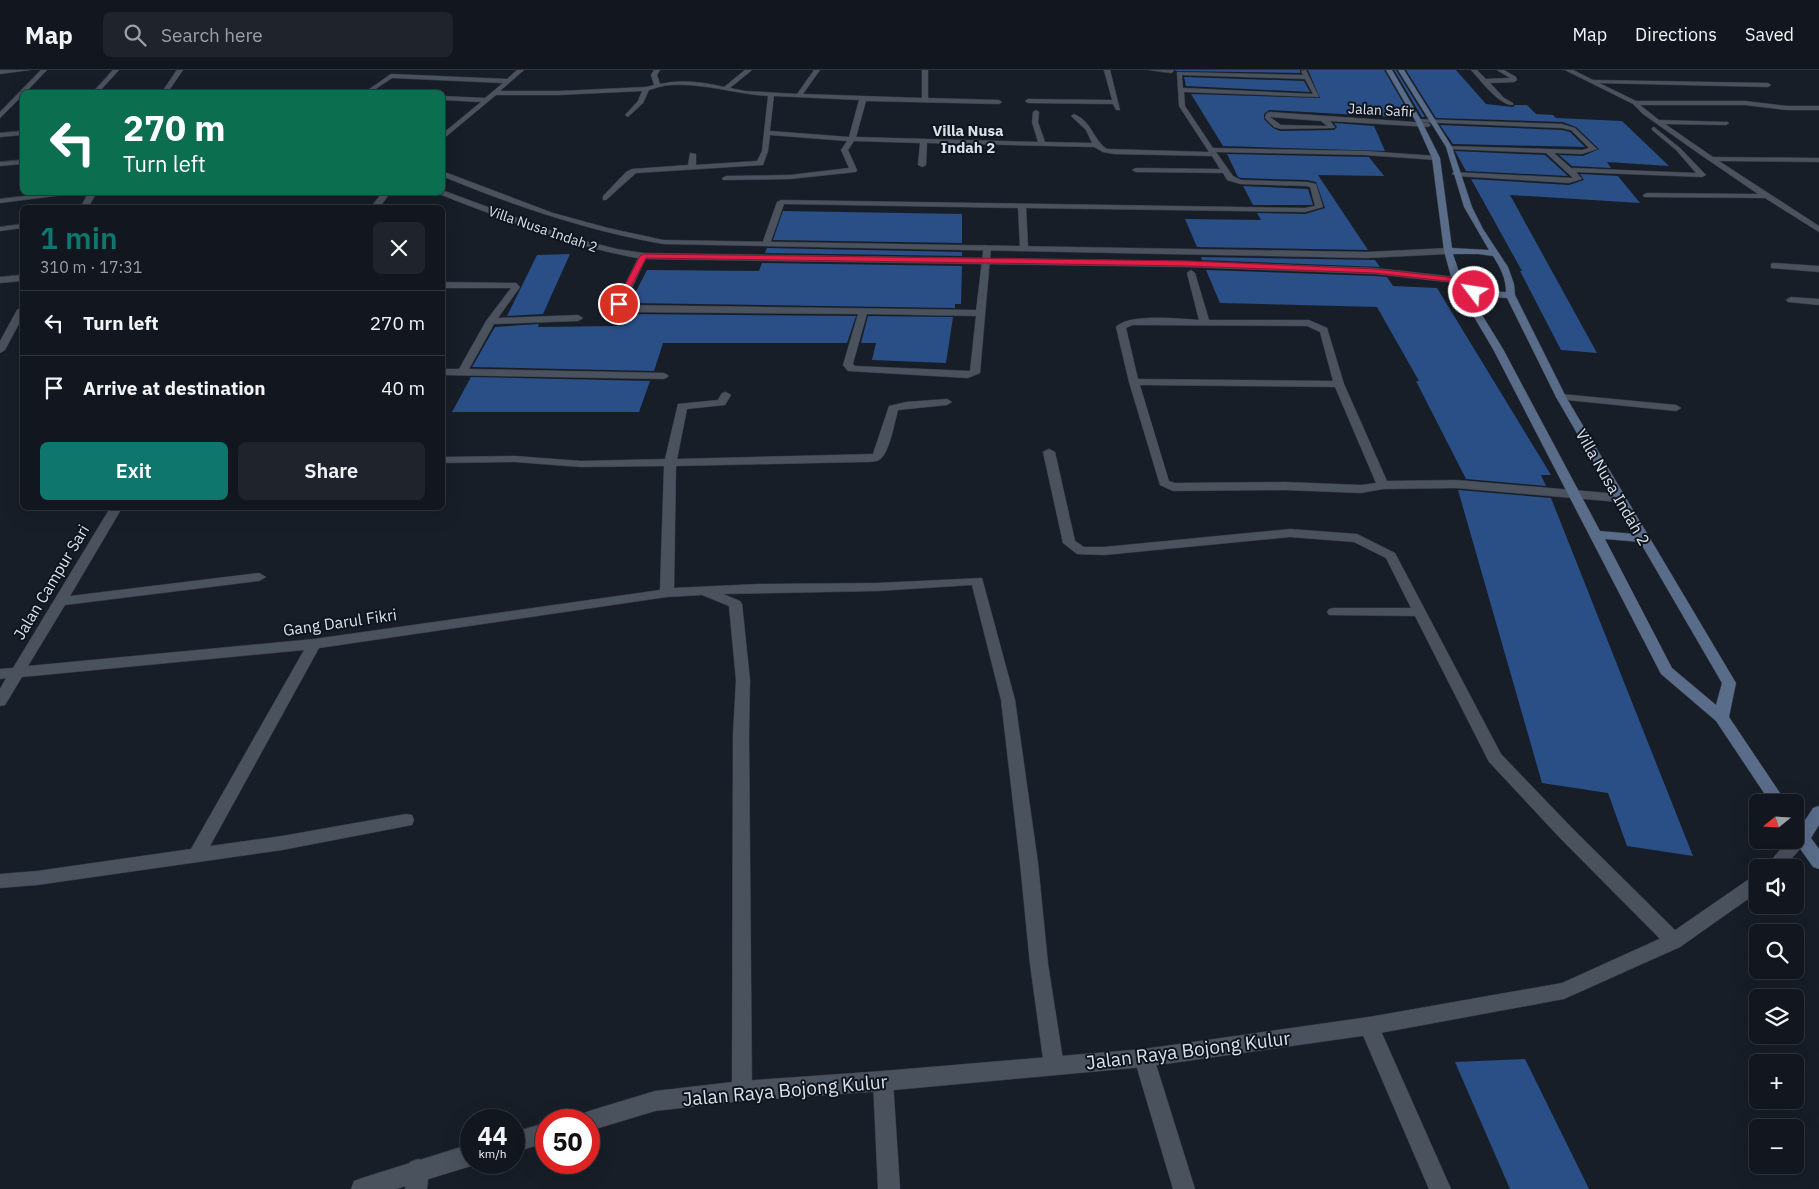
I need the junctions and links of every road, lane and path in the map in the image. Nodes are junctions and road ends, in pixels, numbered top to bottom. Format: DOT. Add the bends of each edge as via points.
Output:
graph roads {
  1 [pos="26,70"];
  2 [pos="44,70"];
  3 [pos="116,70"];
  4 [pos="180,70"];
  5 [pos="521,70"];
  6 [pos="657,70"];
  7 [pos="749,70"];
  8 [pos="817,70"];
  9 [pos="925,70"];
  10 [pos="1107,70"];
  11 [pos="1152,70"];
  12 [pos="1303,70"];
  13 [pos="1389,70"];
  14 [pos="1401,70"];
  15 [pos="1474,70"];
  16 [pos="1500,70"];
  17 [pos="1568,70"];
  18 [pos="0,72"];
  19 [pos="1175,72"];
  20 [pos="1306,78"];
  21 [pos="508,80"];
  22 [pos="1484,81"];
  23 [pos="1589,81"];
  24 [pos="657,85"];
  25 [pos="1768,85"];
  26 [pos="726,88"];
  27 [pos="646,89"];
  28 [pos="25,90"];
  29 [pos="98,90"];
  30 [pos="166,90"];
  31 [pos="371,90"];
  32 [pos="1182,90"];
  33 [pos="495,93"];
  34 [pos="771,94"];
  35 [pos="20,95"];
  36 [pos="800,96"];
  37 [pos="445,98"];
  38 [pos="863,99"];
  39 [pos="487,100"];
  40 [pos="925,100"];
  41 [pos="1028,101"];
  42 [pos="999,102"];
  43 [pos="1635,102"];
  44 [pos="1511,104"];
  45 [pos="1819,108"];
  46 [pos="1036,112"];
  47 [pos="628,115"];
  48 [pos="0,116"];
  49 [pos="1074,116"];
  50 [pos="1324,119"];
  51 [pos="1419,122"];
  52 [pos="1645,122"];
  53 [pos="1659,122"];
  54 [pos="1726,122"];
  55 [pos="1435,123"];
  56 [pos="445,127"];
  57 [pos="455,127"];
  58 [pos="768,133"];
  59 [pos="20,134"];
  60 [pos="0,135"];
  61 [pos="445,135"];
  62 [pos="852,139"];
  63 [pos="924,140"];
  64 [pos="1042,144"];
  65 [pos="1096,145"];
  66 [pos="1449,147"];
  67 [pos="1548,151"];
  68 [pos="1212,152"];
  69 [pos="692,154"];
  70 [pos="1436,158"];
  71 [pos="1713,159"];
  72 [pos="1819,160"];
  73 [pos="20,162"];
  74 [pos="0,164"];
  75 [pos="922,165"];
  76 [pos="725,166"];
  77 [pos="692,168"];
  78 [pos="1136,170"];
  79 [pos="1569,170"];
  80 [pos="1224,171"];
  81 [pos="445,174"];
  82 [pos="1456,174"];
  83 [pos="726,178"];
  84 [pos="727,187"];
  85 [pos="20,190"];
  86 [pos="0,193"];
  87 [pos="445,193"];
  88 [pos="56,195"];
  89 [pos="385,195"];
  90 [pos="1647,195"];
  91 [pos="1769,196"];
  92 [pos="606,198"];
  93 [pos="0,201"];
  94 [pos="377,205"];
  95 [pos="1022,206"];
  96 [pos="20,226"];
  97 [pos="0,229"];
  98 [pos="1819,230"];
  99 [pos="766,244"];
  100 [pos="986,247"];
  101 [pos="1024,247"];
  102 [pos="1448,251"];
  103 [pos="1495,254"];
  104 [pos="644,256"];
  105 [pos="985,259"];
  106 [pos="1774,266"];
  107 [pos="1819,269"];
  108 [pos="1191,273"];
  109 [pos="20,278"];
  110 [pos="0,280"];
  111 [pos="1460,284"];
  112 [pos="445,285"];
  113 [pos="1510,296"];
  114 [pos="1791,300"];
  115 [pos="1819,302"];
  116 [pos="863,312"];
  117 [pos="982,313"];
  118 [pos="20,314"];
  119 [pos="578,318"];
  120 [pos="491,321"];
  121 [pos="1205,323"];
  122 [pos="0,350"];
  123 [pos="445,372"];
  124 [pos="463,372"];
  125 [pos="664,376"];
  126 [pos="1134,382"];
  127 [pos="1340,384"];
  128 [pos="726,395"];
  129 [pos="1561,397"];
  130 [pos="946,402"];
  131 [pos="1676,408"];
  132 [pos="1049,452"];
  133 [pos="445,460"];
  134 [pos="670,464"];
  135 [pos="1383,485"];
  136 [pos="1576,495"];
  137 [pos="1619,498"];
  138 [pos="115,510"];
  139 [pos="1596,534"];
  140 [pos="1644,539"];
  141 [pos="259,577"];
  142 [pos="704,592"];
  143 [pos="667,593"];
  144 [pos="61,600"];
  145 [pos="1334,612"];
  146 [pos="1420,612"];
  147 [pos="314,644"];
  148 [pos="17,673"];
  149 [pos="0,674"];
  150 [pos="0,701"];
  151 [pos="1721,717"];
  152 [pos="1773,794"];
  153 [pos="1819,812"];
  154 [pos="406,820"];
  155 [pos="1804,827"];
  156 [pos="1804,841"];
  157 [pos="196,856"];
  158 [pos="1819,862"];
  159 [pos="0,881"];
  160 [pos="1749,888"];
  161 [pos="1674,941"];
  162 [pos="1370,1026"];
  163 [pos="1144,1058"];
  164 [pos="1054,1066"];
  165 [pos="883,1081"];
  166 [pos="742,1091"];
  167 [pos="600,1118"];
  168 [pos="460,1160"];
  169 [pos="417,1180"];
  170 [pos="362,1189"];
  171 [pos="889,1189"];
  172 [pos="1184,1189"];
  173 [pos="1440,1189"];
  1 -- 18 [label="street"];
  2 -- 28 [label="street"];
  3 -- 29 [label="street"];
  4 -- 30 [label="street"];
  5 -- 21 [label="street"];
  6 -- 24 [label="street" via="654,75"];
  7 -- 26 [label="street"];
  8 -- 36 [label="street"];
  9 -- 40 [label="street"];
  10 -- 41 [label="street" via="1117,106"];
  11 -- 19 [label="street"];
  12 -- 20 [label="street"];
  13 -- 51 [label="main road"];
  14 -- 55 [label="main road, Villa Nusa Indah 2"];
  15 -- 22 [label="street"];
  16 -- 22 [label="street" via="1514,80"];
  17 -- 23 [label="street"];
  19 -- 20 [label="street"];
  19 -- 32 [label="street"];
  20 -- 32 [label="street" via="1318,96"];
  21 -- 31 [label="street" via="391,76"];
  21 -- 33 [label="street"];
  22 -- 44 [label="street"];
  23 -- 25 [label="street"];
  23 -- 43 [label="street"];
  24 -- 26 [label="street" via="704,84"];
  24 -- 27 [label="street"];
  26 -- 34 [label="street"];
  27 -- 33 [label="street"];
  27 -- 47 [label="street" via="641,102"];
  32 -- 68 [label="street" via="1182,106"];
  33 -- 39 [label="street"];
  34 -- 36 [label="street"];
  34 -- 58 [label="street"];
  35 -- 48 [label="street"];
  36 -- 38 [label="street"];
  37 -- 39 [label="street"];
  38 -- 40 [label="street"];
  38 -- 62 [label="street"];
  39 -- 57 [label="street"];
  40 -- 42 [label="street"];
  43 -- 45 [label="street" via="1745,103"];
  43 -- 53 [label="street"];
  46 -- 64 [label="street"];
  49 -- 65 [label="street" via="1083,121"];
  50 -- 50 [label="street, Jalan Safir" via="1332,127 1281,127 1267,117 1269,114"];
  50 -- 51 [label="street, Jalan Safir"];
  51 -- 55 [label="street, Jalan Safir"];
  51 -- 70 [label="main road"];
  52 -- 79 [label="street" via="1678,149 1702,175"];
  53 -- 54 [label="street"];
  53 -- 71 [label="street"];
  55 -- 66 [label="main road, Villa Nusa Indah 2"];
  55 -- 67 [label="street" via="1562,126 1573,129 1594,149"];
  56 -- 57 [label="street"];
  57 -- 61 [label="street"];
  58 -- 62 [label="street"];
  58 -- 76 [label="street" via="760,163"];
  59 -- 60 [label="street"];
  62 -- 63 [label="street"];
  62 -- 83 [label="street" via="844,150 853,168 850,171 790,177"];
  63 -- 64 [label="street"];
  63 -- 75 [label="street"];
  64 -- 65 [label="street"];
  65 -- 68 [label="street" via="1114,152"];
  66 -- 67 [label="street"];
  66 -- 82 [label="main road, Villa Nusa Indah 2"];
  67 -- 79 [label="street"];
  68 -- 70 [label="street" via="1365,153"];
  68 -- 80 [label="street"];
  69 -- 77 [label="street"];
  70 -- 102 [label="main road"];
  71 -- 72 [label="street"];
  71 -- 91 [label="street"];
  73 -- 74 [label="street"];
  76 -- 77 [label="street"];
  76 -- 83 [label="street"];
  77 -- 92 [label="street" via="631,172"];
  78 -- 80 [label="street"];
  79 -- 82 [label="street" via="1578,179"];
  80 -- 95 [label="street" via="1240,182 1313,186 1319,207 1305,210"];
  81 -- 99 [label="street, Villa Nusa Indah 2" via="575,222 638,238 682,244"];
  82 -- 103 [label="main road, Villa Nusa Indah 2" via="1468,207"];
  83 -- 84 [label="street"];
  85 -- 86 [label="street"];
  87 -- 104 [label="street, Villa Nusa Indah 2" via="550,234 601,249"];
  88 -- 93 [label="street"];
  89 -- 94 [label="street"];
  90 -- 91 [label="street"];
  91 -- 98 [label="street"];
  95 -- 99 [label="street" via="781,202"];
  95 -- 101 [label="street"];
  96 -- 97 [label="street"];
  99 -- 100 [label="street, Villa Nusa Indah 2"];
  100 -- 101 [label="street, Villa Nusa Indah 2"];
  100 -- 105 [label="street"];
  101 -- 102 [label="street, Villa Nusa Indah 2" via="1367,255"];
  102 -- 103 [label="main road, Villa Nusa Indah 2" via="1478,250"];
  102 -- 111 [label="main road"];
  103 -- 113 [label="main road, Villa Nusa Indah 2" via="1510,284"];
  104 -- 105 [label="street, Villa Nusa Indah 2"];
  104 -- 116 [label="street" via="620,307"];
  105 -- 111 [label="street, Villa Nusa Indah 2" via="1375,271"];
  105 -- 117 [label="street"];
  106 -- 107 [label="street"];
  108 -- 121 [label="street"];
  109 -- 110 [label="street"];
  111 -- 113 [label="main road" via="1484,294"];
  111 -- 136 [label="main road"];
  112 -- 120 [label="street" via="516,287"];
  113 -- 129 [label="main road, Villa Nusa Indah 2"];
  114 -- 115 [label="street"];
  116 -- 117 [label="street"];
  116 -- 117 [label="street" via="848,365 852,369 968,375 975,373"];
  118 -- 122 [label="street"];
  119 -- 120 [label="street"];
  120 -- 124 [label="street"];
  121 -- 126 [label="street" via="1133,322 1121,327"];
  121 -- 127 [label="street" via="1309,323 1318,326 1324,330"];
  123 -- 124 [label="street"];
  124 -- 125 [label="street"];
  126 -- 127 [label="street"];
  126 -- 135 [label="street" via="1164,483 1168,485 1180,488 1285,486 1360,489"];
  127 -- 135 [label="street"];
  128 -- 134 [label="street" via="721,403 682,406"];
  129 -- 131 [label="street"];
  129 -- 137 [label="main road, Villa Nusa Indah 2"];
  130 -- 134 [label="street" via="893,408 881,452 877,456"];
  132 -- 146 [label="street" via="1069,543 1081,551 1290,533 1357,538 1391,556"];
  133 -- 134 [label="street"];
  134 -- 143 [label="street"];
  135 -- 136 [label="street" via="1456,484"];
  136 -- 137 [label="street"];
  136 -- 139 [label="main road"];
  137 -- 140 [label="main road, Villa Nusa Indah 2"];
  138 -- 144 [label="street, Jalan Campur Sari"];
  139 -- 140 [label="main road"];
  139 -- 151 [label="main road" via="1666,671"];
  140 -- 151 [label="main road, Villa Nusa Indah 2" via="1729,683"];
  141 -- 144 [label="street"];
  142 -- 143 [label="street, Gang Darul Fikri"];
  142 -- 164 [label="street" via="978,581 1008,700"];
  142 -- 166 [label="street, Gang Darul Fikri" via="735,604 743,680"];
  143 -- 147 [label="street, Gang Darul Fikri"];
  144 -- 148 [label="street, Jalan Campur Sari"];
  145 -- 146 [label="street"];
  146 -- 161 [label="street" via="1495,758"];
  147 -- 148 [label="street, Gang Darul Fikri"];
  147 -- 157 [label="street"];
  148 -- 149 [label="street, Gang Darul Fikri"];
  148 -- 150 [label="street, Jalan Campur Sari"];
  151 -- 152 [label="main road"];
  153 -- 155 [label="main road"];
  154 -- 157 [label="street"];
  156 -- 158 [label="main road"];
  157 -- 159 [label="street"];
  160 -- 161 [label="street, Jalan Raya Bojong Kulur"];
  161 -- 162 [label="street, Jalan Raya Bojong Kulur" via="1564,991"];
  162 -- 163 [label="street, Jalan Raya Bojong Kulur"];
  162 -- 173 [label="street"];
  163 -- 164 [label="street, Jalan Raya Bojong Kulur"];
  163 -- 172 [label="street"];
  164 -- 165 [label="street, Jalan Raya Bojong Kulur"];
  165 -- 166 [label="street, Jalan Raya Bojong Kulur"];
  165 -- 171 [label="street"];
  166 -- 167 [label="street, Jalan Raya Bojong Kulur" via="655,1102"];
  168 -- 169 [label="street"];
  169 -- 170 [label="street"];
}
